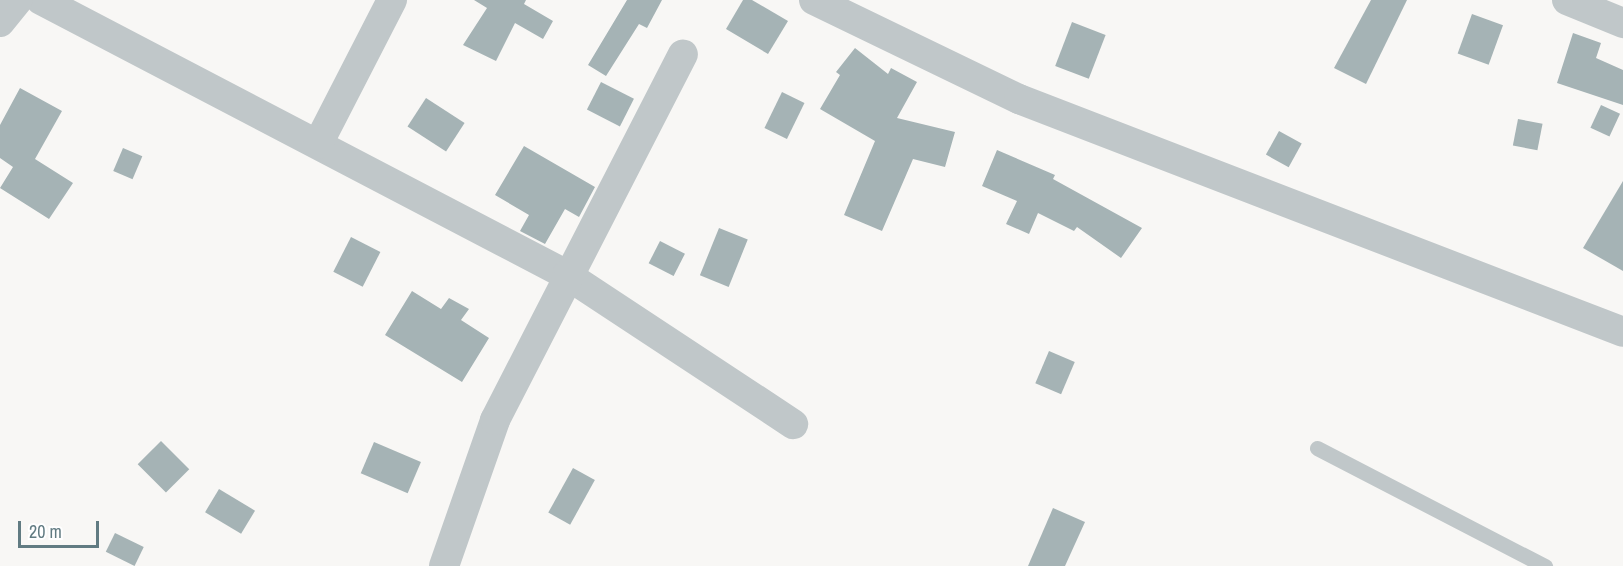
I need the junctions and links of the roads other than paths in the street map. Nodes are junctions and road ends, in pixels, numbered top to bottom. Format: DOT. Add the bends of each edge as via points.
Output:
graph roads {
  1 [pos="18,0"];
  2 [pos="41,0"];
  3 [pos="392,0"];
  4 [pos="814,0"];
  5 [pos="1568,0"];
  6 [pos="0,22"];
  7 [pos="1623,23"];
  8 [pos="683,54"];
  9 [pos="318,144"];
  10 [pos="567,276"];
  11 [pos="1623,332"];
  12 [pos="793,424"];
  13 [pos="1317,448"];
  14 [pos="444,566"];
  15 [pos="1545,566"];
  1 -- 6 [label="street"];
  2 -- 9 [label="street"];
  3 -- 9 [label="street"];
  4 -- 11 [label="street" via="1019,99"];
  5 -- 7 [label="street"];
  8 -- 10 [label="street"];
  9 -- 10 [label="street"];
  10 -- 12 [label="street"];
  10 -- 14 [label="street" via="495,420"];
  13 -- 15 [label="lane"];
}
